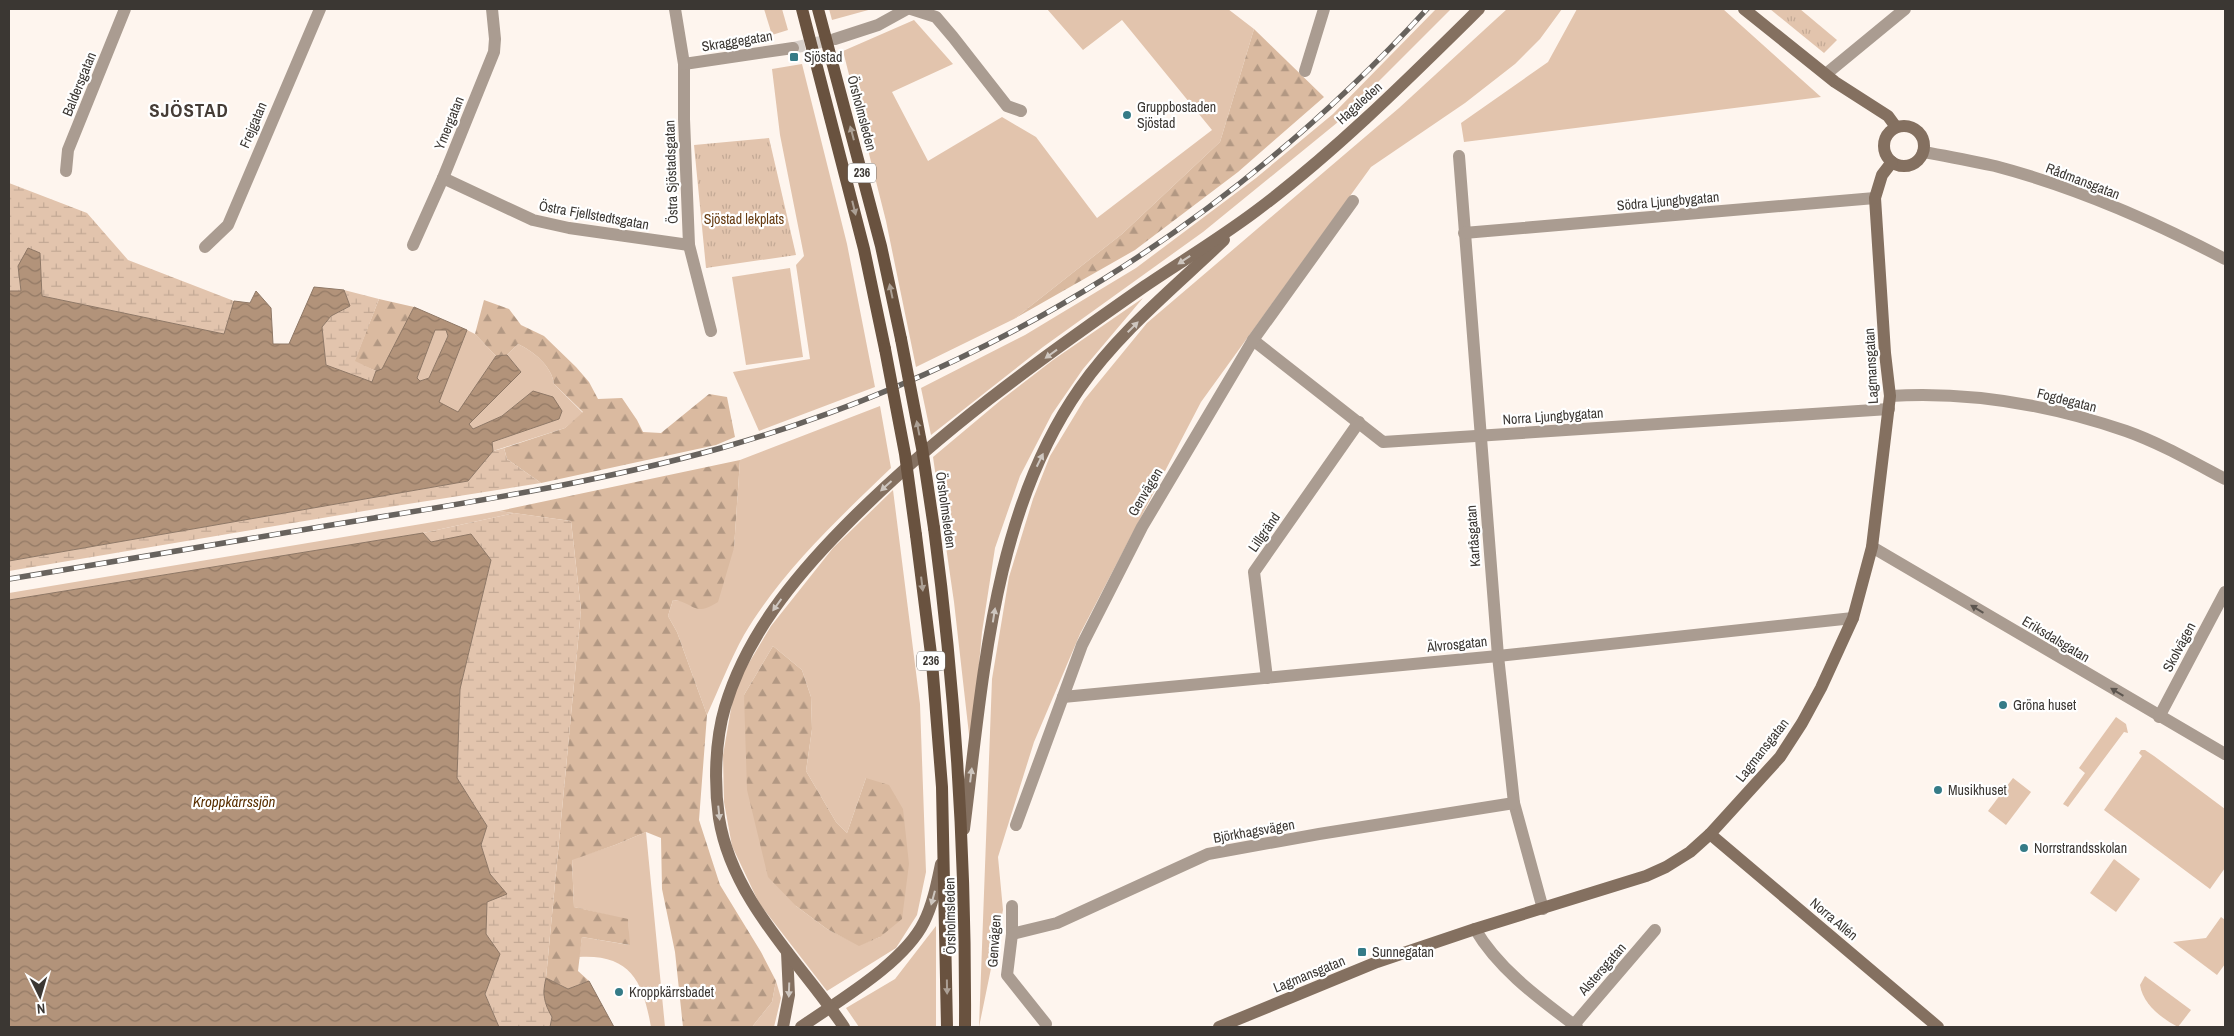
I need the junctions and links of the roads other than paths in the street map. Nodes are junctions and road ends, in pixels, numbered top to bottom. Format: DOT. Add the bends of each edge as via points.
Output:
graph roads {
  1 [pos="125,9"];
  2 [pos="320,9"];
  3 [pos="492,9"];
  4 [pos="675,9"];
  5 [pos="802,9"];
  6 [pos="818,9"];
  7 [pos="909,9"];
  8 [pos="1324,9"];
  9 [pos="1479,9"];
  10 [pos="1744,9"];
  11 [pos="1905,9"];
  12 [pos="835,39"];
  13 [pos="793,48"];
  14 [pos="684,64"];
  15 [pos="1305,71"];
  16 [pos="1826,74"];
  17 [pos="1021,111"];
  18 [pos="1896,127"];
  19 [pos="1924,152"];
  20 [pos="1459,156"];
  21 [pos="1892,162"];
  22 [pos="66,171"];
  23 [pos="443,178"];
  24 [pos="1875,198"];
  25 [pos="1353,201"];
  26 [pos="1253,213"];
  27 [pos="1464,233"];
  28 [pos="413,245"];
  29 [pos="689,245"];
  30 [pos="205,246"];
  31 [pos="2225,259"];
  32 [pos="711,331"];
  33 [pos="1253,340"];
  34 [pos="1890,396"];
  35 [pos="1889,409"];
  36 [pos="1359,422"];
  37 [pos="1481,436"];
  38 [pos="2225,479"];
  39 [pos="1872,547"];
  40 [pos="2225,592"];
  41 [pos="1853,618"];
  42 [pos="1498,656"];
  43 [pos="1267,678"];
  44 [pos="1063,697"];
  45 [pos="2159,717"];
  46 [pos="2225,754"];
  47 [pos="1514,803"];
  48 [pos="1016,825"];
  49 [pos="1710,834"];
  50 [pos="963,841"];
  51 [pos="944,851"];
  52 [pos="1012,906"];
  53 [pos="1543,909"];
  54 [pos="1475,929"];
  55 [pos="1656,930"];
  56 [pos="1012,934"];
  57 [pos="787,952"];
  58 [pos="830,1007"];
  59 [pos="1046,1024"];
  60 [pos="783,1027"];
  61 [pos="801,1027"];
  62 [pos="844,1027"];
  63 [pos="947,1027"];
  64 [pos="965,1027"];
  65 [pos="1220,1027"];
  66 [pos="1574,1027"];
  67 [pos="1938,1027"];
  1 -- 22 [label="street, Baldersgatan" via="68,150"];
  2 -- 30 [label="street, Frejgatan" via="228,225"];
  3 -- 23 [label="street, Ymergatan" via="494,52"];
  4 -- 14 [label="street, Östra Sjöstadsgatan"];
  5 -- 51 [label="main road, Örsholmsleden / 236, one-way, bridge" via="864,248 905,454 932,672"];
  50 -- 6 [label="main road, Örsholmsleden / 236, one-way, bridge" via="954,704 922,448 881,246"];
  7 -- 12 [label="street" via="878,25"];
  7 -- 17 [label="street" via="936,17 1007,106"];
  8 -- 15 [label="street"];
  9 -- 26 [label="street, Hagaleden" via="1351,131"];
  10 -- 16 [label="street"];
  11 -- 16 [label="street"];
  13 -- 14 [label="street, Skraggegatan"];
  14 -- 29 [label="street, Östra Sjöstadsgatan"];
  16 -- 18 [label="street" via="1851,94 1888,116"];
  18 -- 19 [label="street" via="1905,125 1916,130 1923,140"];
  18 -- 21 [label="street" via="1888,133 1884,145 1884,151"];
  19 -- 21 [label="street" via="1910,165"];
  19 -- 31 [label="street, Rådmansgatan" via="1993,166 2066,188 2178,234"];
  20 -- 27 [label="street, Kartåsgatan"];
  21 -- 24 [label="street, Lagmansgatan" via="1882,175"];
  23 -- 28 [label="street, Ymergatan"];
  23 -- 29 [label="street, Östra Fjellstedtsgatan" via="533,220"];
  24 -- 27 [label="street, Södra Ljungbygatan"];
  24 -- 34 [label="street, Lagmansgatan"];
  25 -- 33 [label="street, Genvägen"];
  50 -- 26 [label="street, one-way" via="1003,563 1035,470 1079,389 1110,350"];
  26 -- 57 [label="street, one-way" via="1018,377 922,453 815,557 761,628 731,689 724,712 717,794 720,821 734,864 746,890"];
  27 -- 37 [label="street, Kartåsgatan"];
  29 -- 32 [label="street, Östra Sjöstadsgatan"];
  33 -- 36 [label="street, Norra Ljungbygatan"];
  33 -- 44 [label="street, Genvägen" via="1142,527 1082,645"];
  34 -- 35 [label="street, Lagmansgatan"];
  34 -- 38 [label="street, Fogdegatan" via="1920,394 1994,399 2063,413 2127,432"];
  35 -- 37 [label="street, Norra Ljungbygatan"];
  35 -- 39 [label="street, Lagmansgatan"];
  36 -- 37 [label="street, Norra Ljungbygatan" via="1383,442"];
  36 -- 43 [label="street, Lillgränd" via="1254,572"];
  37 -- 42 [label="street, Kartåsgatan"];
  39 -- 41 [label="street, Lagmansgatan"];
  45 -- 39 [label="street, Eriksdalsgatan, one-way"];
  40 -- 45 [label="street, Skolvägen"];
  41 -- 42 [label="street, Älvrosgatan"];
  41 -- 49 [label="street, Lagmansgatan" via="1802,723 1780,756"];
  42 -- 43 [label="street, Älvrosgatan"];
  42 -- 47 [label="street, Kartåsgatan"];
  43 -- 44 [label="street, Älvrosgatan"];
  44 -- 48 [label="street, Genvägen"];
  45 -- 46 [label="street, Eriksdalsgatan"];
  47 -- 53 [label="street, Kartåsgatan"];
  47 -- 56 [label="street, Björkhagsvägen" via="1208,854 1057,923"];
  49 -- 53 [label="street, Lagmansgatan" via="1690,852 1646,876"];
  49 -- 67 [label="street, Norra Allén"];
  50 -- 64 [label="main road, Örsholmsleden / 236"];
  51 -- 58 [label="street, one-way" via="932,903 912,941 892,962"];
  51 -- 63 [label="main road, Örsholmsleden / 236, one-way"];
  52 -- 56 [label="street, Genvägen"];
  53 -- 54 [label="street, Lagmansgatan"];
  54 -- 65 [label="street, Lagmansgatan" via="1377,962"];
  54 -- 66 [label="street" via="1500,964"];
  55 -- 66 [label="street, Alstersgatan"];
  56 -- 59 [label="street, Genvägen" via="1007,975"];
  57 -- 58 [label="street"];
  57 -- 60 [label="street, one-way" via="789,995"];
  58 -- 61 [label="street"];
  58 -- 62 [label="street"];
}
